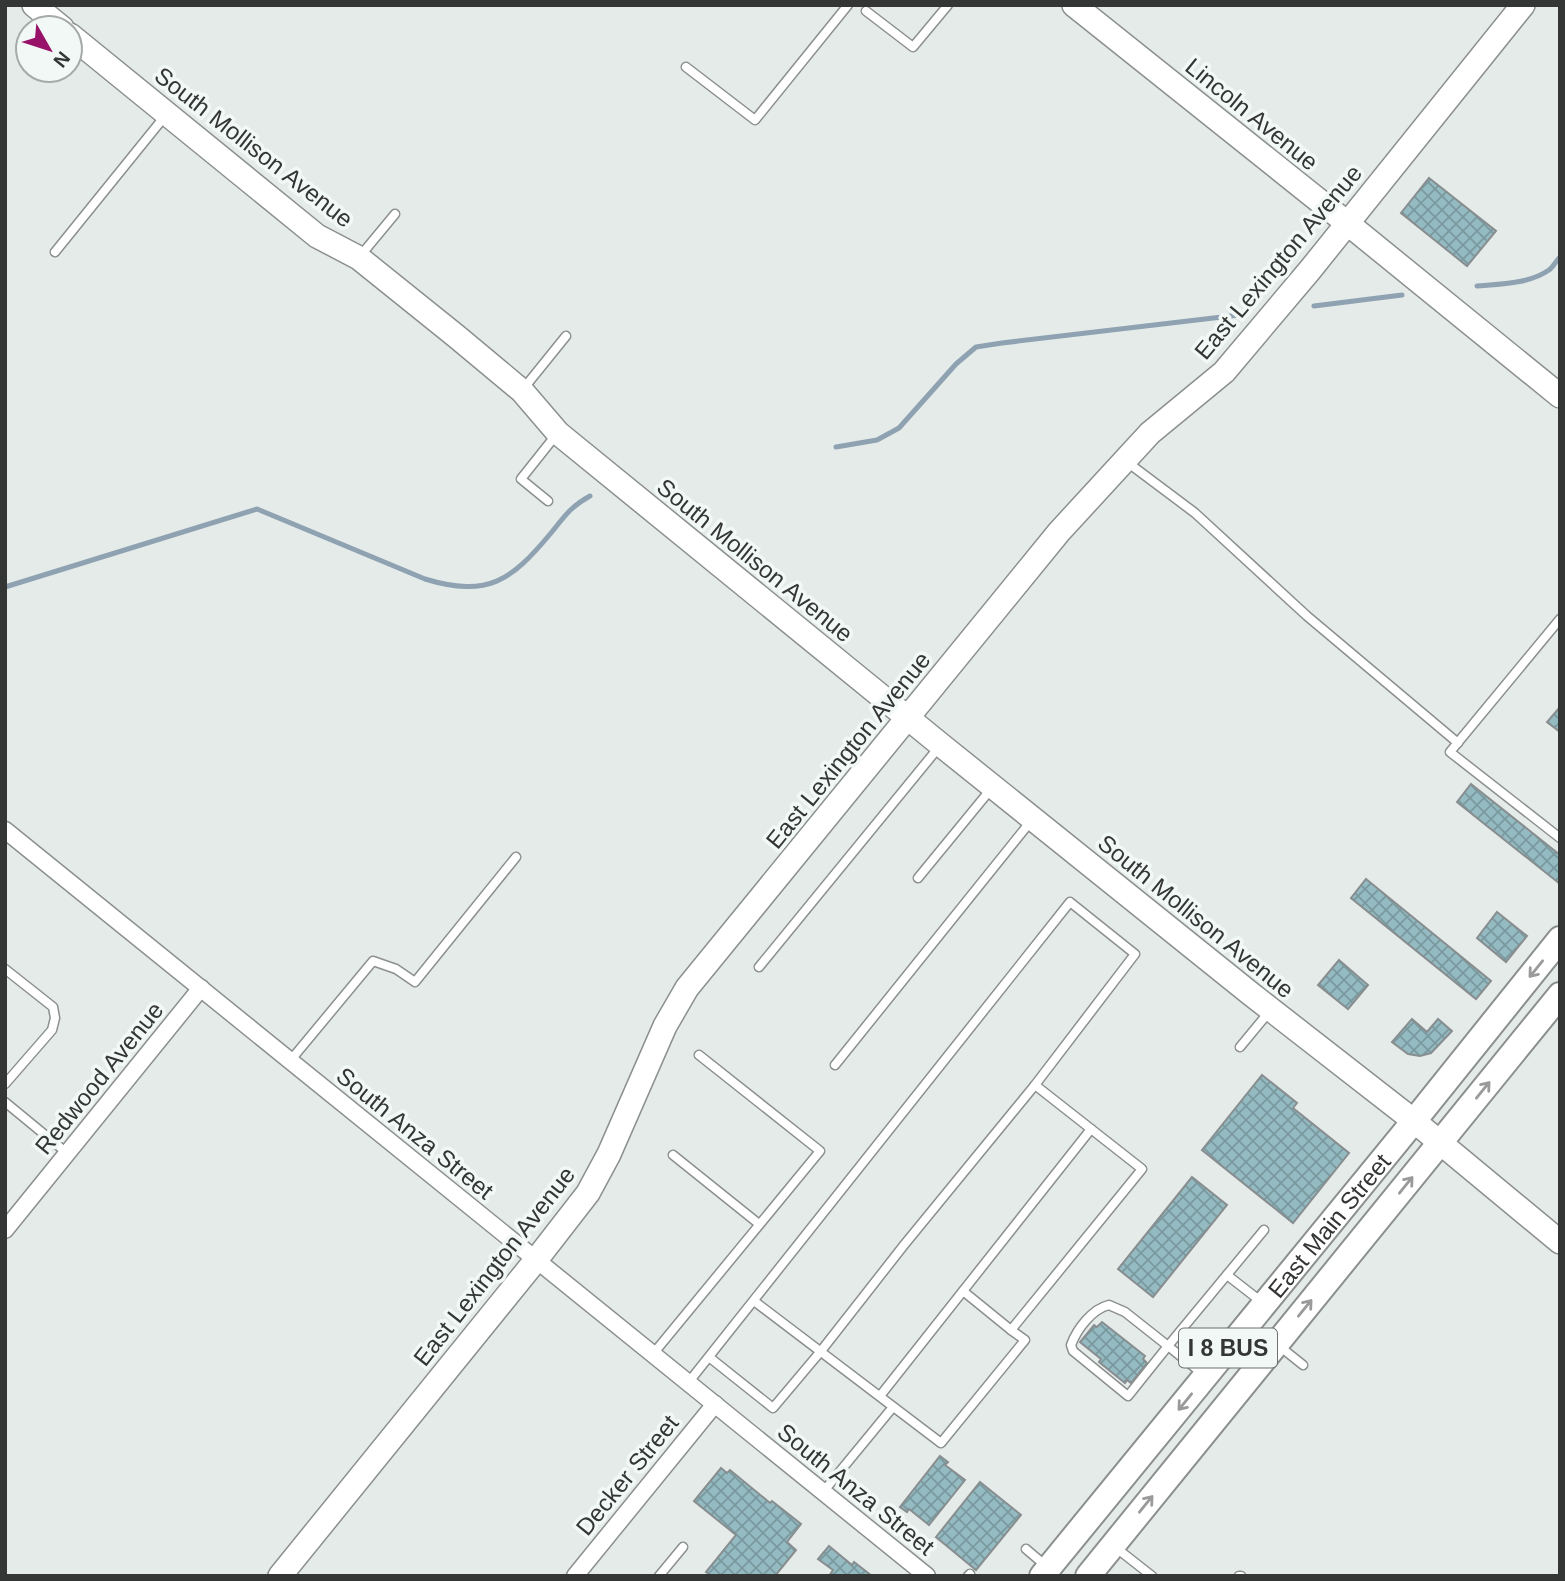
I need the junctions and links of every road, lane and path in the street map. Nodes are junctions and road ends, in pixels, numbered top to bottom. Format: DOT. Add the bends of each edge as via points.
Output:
graph roads {
  1 [pos="848,5"];
  2 [pos="948,5"];
  3 [pos="1074,5"];
  4 [pos="1523,5"];
  5 [pos="866,11"];
  6 [pos="84,46"];
  7 [pos="686,67"];
  8 [pos="167,114"];
  9 [pos="395,215"];
  10 [pos="1347,223"];
  11 [pos="55,252"];
  12 [pos="359,258"];
  13 [pos="566,336"];
  14 [pos="522,391"];
  15 [pos="1560,396"];
  16 [pos="558,433"];
  17 [pos="1125,460"];
  18 [pos="548,501"];
  19 [pos="1560,620"];
  20 [pos="908,719"];
  21 [pos="1458,743"];
  22 [pos="941,745"];
  23 [pos="992,786"];
  24 [pos="1033,819"];
  25 [pos="5,830"];
  26 [pos="1560,838"];
  27 [pos="516,857"];
  28 [pos="918,878"];
  29 [pos="1560,939"];
  30 [pos="759,967"];
  31 [pos="5,969"];
  32 [pos="201,988"];
  33 [pos="1560,995"];
  34 [pos="1271,1009"];
  35 [pos="1240,1047"];
  36 [pos="699,1055"];
  37 [pos="290,1061"];
  38 [pos="835,1065"];
  39 [pos="5,1084"];
  40 [pos="1035,1085"];
  41 [pos="5,1102"];
  42 [pos="1414,1121"];
  43 [pos="1091,1129"];
  44 [pos="1440,1143"];
  45 [pos="67,1153"];
  46 [pos="673,1155"];
  47 [pos="760,1224"];
  48 [pos="5,1230"];
  49 [pos="1264,1230"];
  50 [pos="1560,1242"];
  51 [pos="536,1260"];
  52 [pos="1227,1275"];
  53 [pos="962,1290"];
  54 [pos="754,1301"];
  55 [pos="1264,1304"];
  56 [pos="1011,1330"];
  57 [pos="1277,1344"];
  58 [pos="1168,1346"];
  59 [pos="821,1351"];
  60 [pos="653,1354"];
  61 [pos="709,1357"];
  62 [pos="1303,1365"];
  63 [pos="1205,1376"];
  64 [pos="688,1382"];
  65 [pos="880,1396"];
  66 [pos="715,1404"];
  67 [pos="893,1407"];
  68 [pos="823,1492"];
  69 [pos="1113,1545"];
  70 [pos="683,1547"];
  71 [pos="1026,1549"];
  72 [pos="1095,1571"];
  73 [pos="1045,1572"];
  74 [pos="280,1576"];
  75 [pos="575,1576"];
  76 [pos="659,1576"];
  77 [pos="927,1576"];
  78 [pos="1152,1576"];
  1 -- 7 [label="lane" via="755,120"];
  2 -- 5 [label="lane" via="913,47"];
  3 -- 10 [label="street, Lincoln Avenue"];
  4 -- 10 [label="street, East Lexington Avenue"];
  6 -- 8 [label="street, South Mollison Avenue"];
  8 -- 11 [label="lane"];
  8 -- 12 [label="street, South Mollison Avenue" via="317,236"];
  9 -- 12 [label="lane"];
  10 -- 15 [label="street, Lincoln Avenue"];
  10 -- 17 [label="street, East Lexington Avenue" via="1224,372 1150,432"];
  12 -- 14 [label="street, South Mollison Avenue"];
  13 -- 14 [label="lane"];
  14 -- 16 [label="street, South Mollison Avenue"];
  16 -- 18 [label="lane" via="521,479"];
  16 -- 20 [label="street, South Mollison Avenue"];
  17 -- 20 [label="street, East Lexington Avenue" via="1059,532"];
  17 -- 21 [label="lane" via="1195,513 1307,616"];
  19 -- 21 [label="lane"];
  20 -- 22 [label="street, South Mollison Avenue"];
  20 -- 51 [label="street, East Lexington Avenue" via="687,988 665,1026 610,1154 588,1193"];
  21 -- 26 [label="lane" via="1450,752"];
  22 -- 23 [label="street, South Mollison Avenue"];
  22 -- 30 [label="lane"];
  23 -- 24 [label="street, South Mollison Avenue"];
  23 -- 28 [label="lane"];
  24 -- 34 [label="street, South Mollison Avenue"];
  24 -- 38 [label="lane"];
  25 -- 32 [label="street, South Anza Street"];
  27 -- 37 [label="lane" via="415,982 373,961"];
  29 -- 42 [label="main road, East Main Street / I 8 BUS, one-way"];
  31 -- 39 [label="lane" via="53,1007 55,1018 52,1030"];
  32 -- 37 [label="street, South Anza Street"];
  32 -- 45 [label="street, Redwood Avenue"];
  44 -- 33 [label="main road, East Main Street / I 8 BUS, one-way"];
  34 -- 35 [label="lane"];
  34 -- 42 [label="street, South Mollison Avenue"];
  36 -- 47 [label="lane" via="820,1151"];
  37 -- 51 [label="street, South Anza Street"];
  40 -- 43 [label="lane"];
  40 -- 54 [label="lane" via="1135,954 1070,902"];
  40 -- 59 [label="lane"];
  41 -- 45 [label="lane"];
  42 -- 44 [label="street, South Mollison Avenue"];
  42 -- 55 [label="main road, East Main Street / I 8 BUS"];
  43 -- 53 [label="lane"];
  43 -- 56 [label="lane" via="1142,1169"];
  44 -- 50 [label="street, South Mollison Avenue"];
  57 -- 44 [label="main road, East Main Street / I 8 BUS, one-way"];
  45 -- 48 [label="street, Redwood Avenue"];
  46 -- 47 [label="lane"];
  47 -- 60 [label="lane"];
  49 -- 52 [label="lane"];
  51 -- 60 [label="street, South Anza Street"];
  51 -- 74 [label="street, East Lexington Avenue"];
  52 -- 55 [label="lane"];
  52 -- 58 [label="lane"];
  53 -- 56 [label="lane"];
  53 -- 65 [label="lane"];
  54 -- 59 [label="lane"];
  54 -- 61 [label="lane"];
  55 -- 63 [label="main road, East Main Street / I 8 BUS"];
  56 -- 67 [label="lane" via="1025,1340 941,1443"];
  57 -- 62 [label="lane"];
  69 -- 57 [label="main road, East Main Street / I 8 BUS, one-way"];
  58 -- 58 [label="lane" via="1109,1305 1091,1315 1071,1345 1128,1396"];
  58 -- 63 [label="lane"];
  59 -- 61 [label="lane" via="773,1408"];
  59 -- 65 [label="lane"];
  60 -- 64 [label="street, South Anza Street"];
  61 -- 64 [label="lane"];
  63 -- 73 [label="main road, East Main Street / I 8 BUS, one-way"];
  64 -- 66 [label="street, South Anza Street"];
  65 -- 67 [label="lane"];
  66 -- 68 [label="street, South Anza Street"];
  66 -- 75 [label="street, Decker Street"];
  67 -- 68 [label="lane"];
  68 -- 77 [label="street, South Anza Street"];
  69 -- 72 [label="main road, East Main Street / I 8 BUS"];
  69 -- 78 [label="lane"];
  70 -- 76 [label="lane"];
  71 -- 73 [label="lane"];
}
